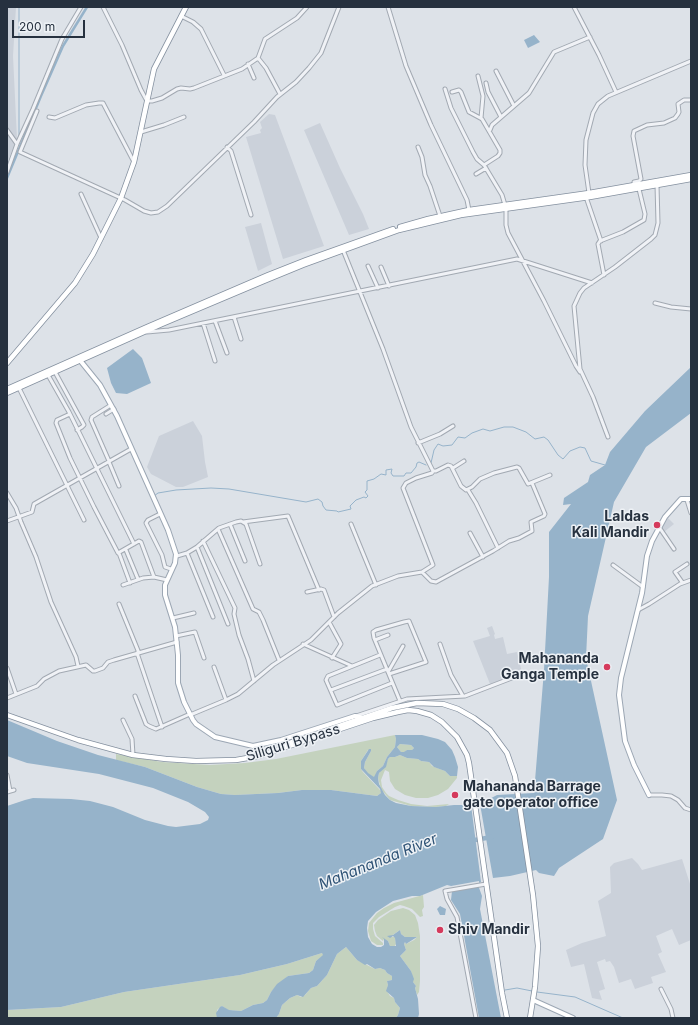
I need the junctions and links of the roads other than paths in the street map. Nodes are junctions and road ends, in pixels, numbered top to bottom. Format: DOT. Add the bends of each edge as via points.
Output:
graph roads {
  1 [pos="81,7"];
  2 [pos="103,7"];
  3 [pos="186,7"];
  4 [pos="307,7"];
  5 [pos="339,7"];
  6 [pos="388,7"];
  7 [pos="574,7"];
  8 [pos="181,16"];
  9 [pos="590,37"];
  10 [pos="258,58"];
  11 [pos="691,60"];
  12 [pos="248,64"];
  13 [pos="496,71"];
  14 [pos="224,75"];
  15 [pos="478,76"];
  16 [pos="254,78"];
  17 [pos="486,83"];
  18 [pos="445,89"];
  19 [pos="452,92"];
  20 [pos="616,92"];
  21 [pos="280,94"];
  22 [pos="148,100"];
  23 [pos="691,100"];
  24 [pos="514,106"];
  25 [pos="37,111"];
  26 [pos="49,117"];
  27 [pos="184,117"];
  28 [pos="501,117"];
  29 [pos="481,118"];
  30 [pos="7,130"];
  31 [pos="490,130"];
  32 [pos="141,132"];
  33 [pos="22,133"];
  34 [pos="26,135"];
  35 [pos="17,144"];
  36 [pos="418,146"];
  37 [pos="227,147"];
  38 [pos="134,162"];
  39 [pos="484,165"];
  40 [pos="486,168"];
  41 [pos="7,172"];
  42 [pos="476,174"];
  43 [pos="691,175"];
  44 [pos="691,178"];
  45 [pos="648,185"];
  46 [pos="657,185"];
  47 [pos="636,187"];
  48 [pos="81,194"];
  49 [pos="588,196"];
  50 [pos="121,198"];
  51 [pos="504,207"];
  52 [pos="469,210"];
  53 [pos="251,215"];
  54 [pos="440,216"];
  55 [pos="101,238"];
  56 [pos="601,241"];
  57 [pos="343,250"];
  58 [pos="522,260"];
  59 [pos="368,266"];
  60 [pos="381,267"];
  61 [pos="604,275"];
  62 [pos="592,283"];
  63 [pos="389,286"];
  64 [pos="378,288"];
  65 [pos="360,292"];
  66 [pos="655,303"];
  67 [pos="691,309"];
  68 [pos="234,317"];
  69 [pos="215,321"];
  70 [pos="203,323"];
  71 [pos="145,332"];
  72 [pos="241,339"];
  73 [pos="227,352"];
  74 [pos="84,357"];
  75 [pos="79,359"];
  76 [pos="214,361"];
  77 [pos="7,363"];
  78 [pos="87,368"];
  79 [pos="55,372"];
  80 [pos="48,375"];
  81 [pos="583,375"];
  82 [pos="19,388"];
  83 [pos="7,389"];
  84 [pos="7,393"];
  85 [pos="112,407"];
  86 [pos="70,414"];
  87 [pos="106,414"];
  88 [pos="453,426"];
  89 [pos="77,430"];
  90 [pos="608,437"];
  91 [pos="418,443"];
  92 [pos="131,449"];
  93 [pos="464,461"];
  94 [pos="109,462"];
  95 [pos="453,468"];
  96 [pos="96,469"];
  97 [pos="433,471"];
  98 [pos="550,475"];
  99 [pos="80,478"];
  100 [pos="532,483"];
  101 [pos="66,486"];
  102 [pos="119,486"];
  103 [pos="468,490"];
  104 [pos="7,492"];
  105 [pos="689,500"];
  106 [pos="691,513"];
  107 [pos="160,514"];
  108 [pos="20,517"];
  109 [pos="84,520"];
  110 [pos="7,522"];
  111 [pos="244,522"];
  112 [pos="230,524"];
  113 [pos="351,524"];
  114 [pos="659,527"];
  115 [pos="218,529"];
  116 [pos="470,533"];
  117 [pos="204,541"];
  118 [pos="134,544"];
  119 [pos="197,547"];
  120 [pos="498,548"];
  121 [pos="674,549"];
  122 [pos="126,550"];
  123 [pos="119,553"];
  124 [pos="187,553"];
  125 [pos="176,556"];
  126 [pos="483,557"];
  127 [pos="245,560"];
  128 [pos="260,564"];
  129 [pos="686,564"];
  130 [pos="614,566"];
  131 [pos="171,569"];
  132 [pos="422,572"];
  133 [pos="154,577"];
  134 [pos="138,580"];
  135 [pos="167,580"];
  136 [pos="691,580"];
  137 [pos="682,582"];
  138 [pos="130,583"];
  139 [pos="123,585"];
  140 [pos="376,585"];
  141 [pos="643,588"];
  142 [pos="319,590"];
  143 [pos="306,592"];
  144 [pos="119,604"];
  145 [pos="638,610"];
  146 [pos="194,613"];
  147 [pos="213,617"];
  148 [pos="334,617"];
  149 [pos="173,618"];
  150 [pos="329,622"];
  151 [pos="228,624"];
  152 [pos="388,636"];
  153 [pos="177,640"];
  154 [pos="375,640"];
  155 [pos="303,644"];
  156 [pos="440,644"];
  157 [pos="403,646"];
  158 [pos="138,653"];
  159 [pos="380,655"];
  160 [pos="204,658"];
  161 [pos="332,658"];
  162 [pos="279,660"];
  163 [pos="78,666"];
  164 [pos="352,666"];
  165 [pos="214,667"];
  166 [pos="7,668"];
  167 [pos="388,672"];
  168 [pos="517,676"];
  169 [pos="254,681"];
  170 [pos="392,683"];
  171 [pos="331,690"];
  172 [pos="16,694"];
  173 [pos="135,696"];
  174 [pos="463,696"];
  175 [pos="7,698"];
  176 [pos="226,700"];
  177 [pos="400,700"];
  178 [pos="190,714"];
  179 [pos="7,715"];
  180 [pos="355,716"];
  181 [pos="363,718"];
  182 [pos="123,720"];
  183 [pos="162,727"];
  184 [pos="133,755"];
  185 [pos="243,758"];
  186 [pos="7,775"];
  187 [pos="10,791"];
  188 [pos="649,795"];
  189 [pos="691,810"];
  190 [pos="487,883"];
  191 [pos="661,989"];
  192 [pos="533,999"];
  193 [pos="476,1018"];
  194 [pos="507,1018"];
  195 [pos="530,1018"];
  196 [pos="573,1018"];
  197 [pos="673,1018"];
  1 -- 33 [label="street" via="62,39"];
  2 -- 22 [label="street" via="137,82"];
  3 -- 8 [label="highway"];
  4 -- 10 [label="street" via="297,18 265,39"];
  5 -- 21 [label="street" via="317,59 296,82"];
  6 -- 52 [label="street" via="406,66 467,200"];
  7 -- 9 [label="street"];
  8 -- 14 [label="street" via="201,29"];
  8 -- 22 [label="highway" via="156,65"];
  9 -- 20 [label="street"];
  9 -- 24 [label="street" via="554,52 529,93"];
  10 -- 12 [label="street"];
  10 -- 21 [label="street"];
  11 -- 20 [label="street"];
  12 -- 14 [label="street" via="242,69"];
  12 -- 16 [label="street"];
  13 -- 24 [label="street"];
  14 -- 22 [label="street" via="194,88 181,88 162,98"];
  15 -- 29 [label="street" via="483,96"];
  17 -- 28 [label="street"];
  18 -- 39 [label="street" via="451,108 475,155"];
  19 -- 29 [label="street" via="460,91 469,112"];
  20 -- 49 [label="street" via="598,104 588,129 585,159"];
  21 -- 37 [label="street"];
  22 -- 32 [label="highway"];
  23 -- 47 [label="street" via="684,100 678,104 679,112 675,118 634,131 641,179 634,182"];
  24 -- 28 [label="street"];
  25 -- 34 [label="street"];
  26 -- 38 [label="street" via="55,118 86,105 103,103"];
  27 -- 32 [label="street"];
  28 -- 31 [label="street" via="491,125"];
  29 -- 31 [label="street"];
  30 -- 35 [label="street"];
  31 -- 39 [label="street" via="500,153"];
  32 -- 38 [label="highway"];
  33 -- 34 [label="street"];
  33 -- 35 [label="street"];
  34 -- 50 [label="street" via="21,152"];
  35 -- 41 [label="street"];
  36 -- 54 [label="street" via="425,175"];
  37 -- 50 [label="street" via="160,211 148,213"];
  37 -- 53 [label="street" via="231,151"];
  38 -- 50 [label="highway"];
  39 -- 40 [label="street"];
  40 -- 42 [label="street"];
  40 -- 51 [label="street" via="502,195"];
  43 -- 45 [label="highway"];
  44 -- 46 [label="highway"];
  45 -- 46 [label="highway"];
  45 -- 47 [label="highway"];
  46 -- 61 [label="street" via="656,233"];
  47 -- 49 [label="highway"];
  47 -- 56 [label="street" via="645,214 644,220"];
  48 -- 55 [label="street"];
  49 -- 51 [label="highway"];
  49 -- 56 [label="street"];
  50 -- 55 [label="highway"];
  51 -- 52 [label="highway"];
  51 -- 57 [label="highway" via="432,221"];
  51 -- 58 [label="street" via="506,228"];
  52 -- 54 [label="highway"];
  54 -- 74 [label="highway" via="384,232 268,275"];
  55 -- 77 [label="highway" via="80,277"];
  56 -- 61 [label="street" via="598,244"];
  57 -- 65 [label="street"];
  57 -- 71 [label="highway"];
  58 -- 62 [label="street"];
  58 -- 63 [label="street" via="504,261"];
  58 -- 81 [label="street"];
  59 -- 64 [label="street"];
  60 -- 63 [label="street"];
  61 -- 62 [label="street"];
  62 -- 81 [label="street" via="580,293 574,308 579,362"];
  63 -- 64 [label="street"];
  64 -- 65 [label="street"];
  65 -- 68 [label="street"];
  65 -- 91 [label="street"];
  66 -- 67 [label="street"];
  68 -- 69 [label="street"];
  68 -- 72 [label="street"];
  69 -- 70 [label="street"];
  69 -- 73 [label="street"];
  70 -- 71 [label="street"];
  70 -- 76 [label="street"];
  71 -- 74 [label="highway"];
  74 -- 75 [label="highway"];
  74 -- 78 [label="main road"];
  75 -- 78 [label="main road"];
  75 -- 79 [label="highway"];
  75 -- 83 [label="highway"];
  78 -- 85 [label="main road"];
  79 -- 80 [label="highway"];
  79 -- 89 [label="street" via="84,425"];
  80 -- 82 [label="highway"];
  80 -- 86 [label="street"];
  81 -- 90 [label="street"];
  82 -- 84 [label="highway"];
  82 -- 101 [label="street"];
  85 -- 87 [label="street"];
  85 -- 92 [label="main road"];
  85 -- 94 [label="street" via="92,417 91,420"];
  86 -- 89 [label="street"];
  86 -- 99 [label="street" via="56,423"];
  88 -- 91 [label="street"];
  89 -- 96 [label="street"];
  91 -- 97 [label="street"];
  92 -- 94 [label="street"];
  92 -- 107 [label="main road"];
  93 -- 95 [label="street"];
  94 -- 96 [label="street"];
  94 -- 102 [label="street"];
  95 -- 97 [label="street" via="449,465"];
  95 -- 103 [label="street" via="461,486"];
  96 -- 99 [label="street"];
  96 -- 118 [label="street"];
  97 -- 132 [label="street" via="406,483 403,488 434,563"];
  98 -- 100 [label="street"];
  99 -- 101 [label="street"];
  99 -- 123 [label="street"];
  100 -- 103 [label="street" via="527,484 517,467 480,479"];
  100 -- 120 [label="street" via="545,514 531,522 532,531"];
  101 -- 108 [label="street" via="34,504 32,511"];
  101 -- 109 [label="street"];
  103 -- 120 [label="street"];
  104 -- 108 [label="street"];
  105 -- 106 [label="street"];
  105 -- 114 [label="main road" via="681,499"];
  107 -- 125 [label="main road"];
  107 -- 131 [label="street" via="146,523 165,567"];
  108 -- 110 [label="street"];
  108 -- 163 [label="street"];
  111 -- 112 [label="street"];
  111 -- 128 [label="street"];
  111 -- 142 [label="street" via="288,516"];
  112 -- 115 [label="street"];
  112 -- 127 [label="street"];
  113 -- 140 [label="street"];
  114 -- 121 [label="street"];
  114 -- 141 [label="main road" via="647,556"];
  115 -- 117 [label="street"];
  115 -- 162 [label="street" via="253,609 259,612 263,620"];
  116 -- 126 [label="street"];
  117 -- 119 [label="street"];
  117 -- 169 [label="street" via="235,608 239,635"];
  118 -- 122 [label="street"];
  118 -- 133 [label="street" via="141,542"];
  119 -- 124 [label="street"];
  119 -- 151 [label="street"];
  120 -- 126 [label="street"];
  122 -- 123 [label="street"];
  122 -- 134 [label="street"];
  123 -- 138 [label="street"];
  124 -- 125 [label="street"];
  124 -- 147 [label="street"];
  125 -- 131 [label="main road"];
  126 -- 132 [label="street" via="436,582 431,581"];
  129 -- 137 [label="street" via="675,572"];
  130 -- 141 [label="street"];
  131 -- 135 [label="main road"];
  132 -- 140 [label="street" via="398,576"];
  133 -- 134 [label="street"];
  133 -- 135 [label="street"];
  134 -- 138 [label="street"];
  135 -- 149 [label="main road" via="165,595"];
  136 -- 137 [label="street"];
  137 -- 145 [label="street"];
  138 -- 139 [label="street"];
  140 -- 148 [label="street"];
  141 -- 145 [label="main road"];
  142 -- 143 [label="street"];
  142 -- 148 [label="street" via="324,590"];
  144 -- 158 [label="street"];
  145 -- 188 [label="main road" via="621,678 620,695 625,741"];
  146 -- 149 [label="street"];
  148 -- 150 [label="street"];
  149 -- 153 [label="main road"];
  150 -- 155 [label="street"];
  150 -- 161 [label="street" via="341,644"];
  152 -- 154 [label="street"];
  153 -- 158 [label="street"];
  153 -- 160 [label="street" via="195,632"];
  153 -- 178 [label="main road" via="178,683"];
  154 -- 159 [label="street"];
  154 -- 167 [label="street" via="373,632 376,630 410,622 426,662"];
  155 -- 161 [label="street"];
  155 -- 162 [label="street"];
  156 -- 174 [label="street" via="451,675"];
  157 -- 167 [label="street"];
  158 -- 163 [label="street" via="108,662 95,672 86,665"];
  158 -- 183 [label="street"];
  159 -- 164 [label="street"];
  159 -- 167 [label="street"];
  161 -- 164 [label="street"];
  162 -- 169 [label="street"];
  163 -- 172 [label="street" via="54,673 35,687"];
  164 -- 171 [label="street" via="326,677"];
  165 -- 176 [label="street"];
  166 -- 172 [label="street"];
  167 -- 170 [label="street"];
  167 -- 171 [label="street"];
  168 -- 174 [label="street"];
  169 -- 176 [label="street"];
  170 -- 171 [label="street" via="338,705"];
  170 -- 177 [label="street"];
  172 -- 175 [label="street"];
  173 -- 183 [label="street" via="148,725 156,729"];
  174 -- 177 [label="street" via="415,697"];
  176 -- 178 [label="street"];
  177 -- 180 [label="street"];
  178 -- 180 [label="main road" via="196,724 215,737 253,746 281,740"];
  178 -- 183 [label="street"];
  179 -- 184 [label="highway, Siliguri Bypass" via="78,740"];
  180 -- 181 [label="main road"];
  181 -- 185 [label="highway"];
  181 -- 192 [label="highway" via="408,704 443,704 467,713 490,730 507,753 515,776 533,895 538,946"];
  182 -- 184 [label="street" via="132,739"];
  184 -- 185 [label="highway, Siliguri Bypass" via="196,761"];
  185 -- 190 [label="highway, Siliguri Bypass" via="259,756 389,713 408,710 431,715 457,737 467,755"];
  186 -- 187 [label="street"];
  188 -- 189 [label="street" via="671,796"];
  190 -- 193 [label="street" via="445,891 457,916"];
  190 -- 194 [label="highway"];
  191 -- 197 [label="street"];
  192 -- 195 [label="highway"];
  192 -- 196 [label="main road"];
}
